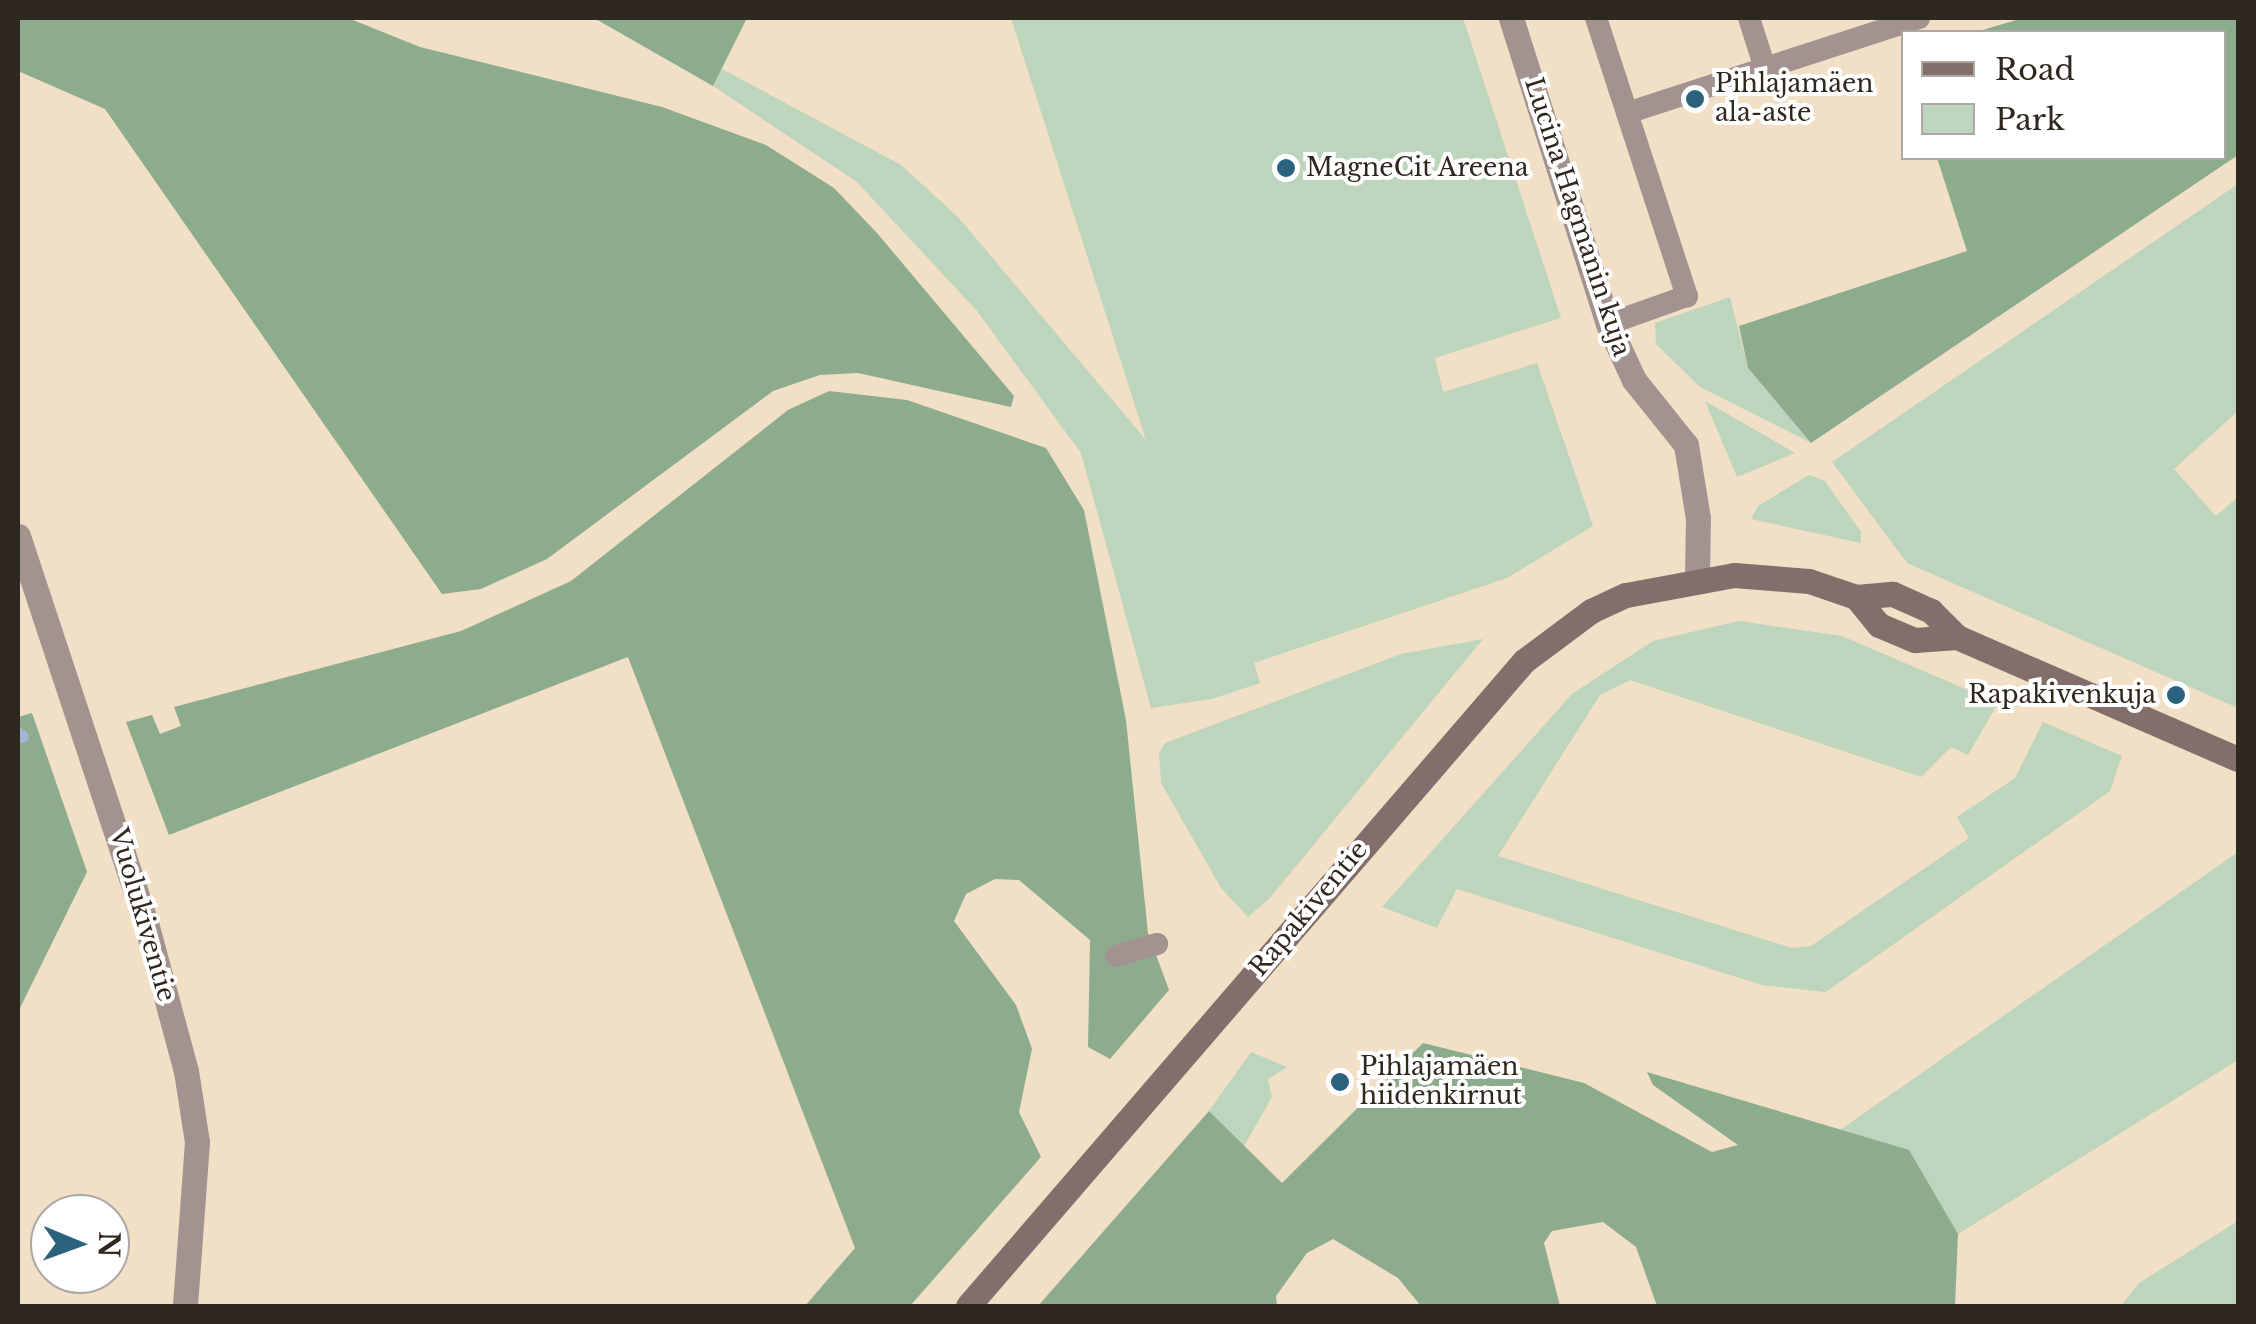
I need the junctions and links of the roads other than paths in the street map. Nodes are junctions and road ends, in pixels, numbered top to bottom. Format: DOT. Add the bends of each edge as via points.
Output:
graph roads {
  1 [pos="1511,18"];
  2 [pos="1596,18"];
  3 [pos="1749,18"];
  4 [pos="1919,18"];
  5 [pos="1765,68"];
  6 [pos="1627,113"];
  7 [pos="1608,324"];
  8 [pos="18,536"];
  9 [pos="1697,578"];
  10 [pos="2238,760"];
  11 [pos="1157,944"];
  12 [pos="1116,956"];
  13 [pos="186,1306"];
  14 [pos="968,1306"];
  1 -- 7 [label="street, Lucina Hagmanin kuja"];
  2 -- 6 [label="lane"];
  3 -- 5 [label="lane"];
  4 -- 5 [label="lane"];
  5 -- 6 [label="lane"];
  6 -- 7 [label="lane" via="1687,296"];
  7 -- 9 [label="street, Lucina Hagmanin kuja" via="1634,380 1686,445 1698,518"];
  8 -- 13 [label="street, Vuolukiventie" via="146,923 186,1072 197,1142"];
  9 -- 10 [label="main road" via="1773,575 1856,597 1894,594 1932,610 1957,637"];
  9 -- 14 [label="main road, Rapakiventie" via="1659,584 1591,611 1524,661"];
  11 -- 12 [label="lane"];
}
